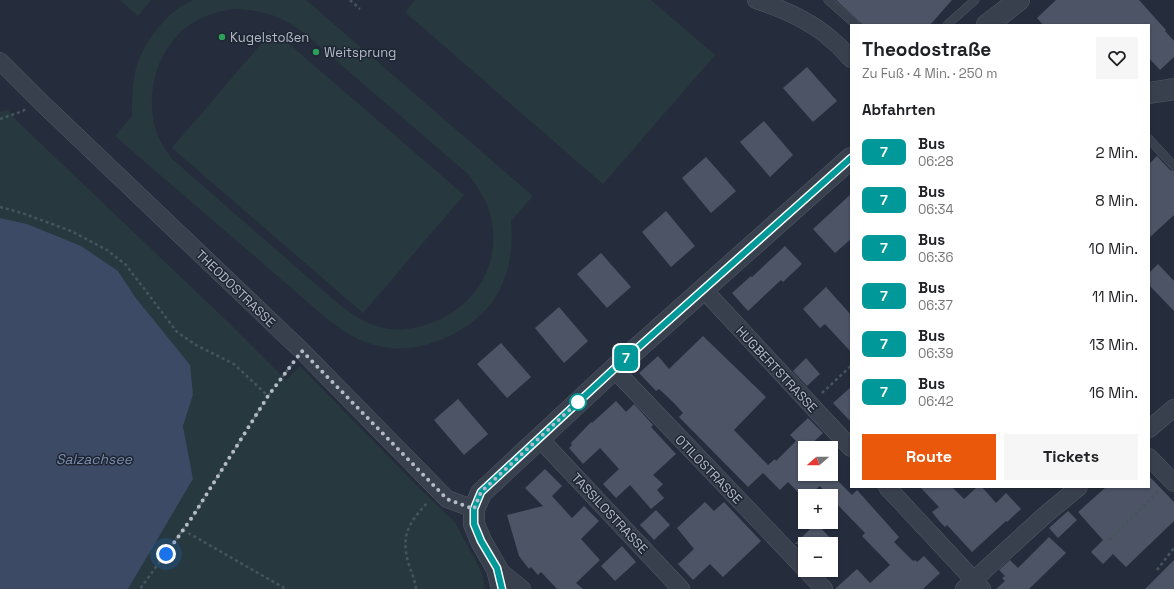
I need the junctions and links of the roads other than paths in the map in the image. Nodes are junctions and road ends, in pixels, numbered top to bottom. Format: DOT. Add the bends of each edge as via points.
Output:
graph roads {
  1 [pos="756,0"];
  2 [pos="828,0"];
  3 [pos="975,0"];
  4 [pos="1019,0"];
  5 [pos="778,4"];
  6 [pos="855,24"];
  7 [pos="948,24"];
  8 [pos="988,24"];
  9 [pos="850,58"];
  10 [pos="0,61"];
  11 [pos="1174,89"];
  12 [pos="1150,93"];
  13 [pos="1150,140"];
  14 [pos="850,159"];
  15 [pos="1174,166"];
  16 [pos="703,289"];
  17 [pos="614,369"];
  18 [pos="1174,408"];
  19 [pos="1150,428"];
  20 [pos="539,438"];
  21 [pos="850,447"];
  22 [pos="1150,458"];
  23 [pos="1172,482"];
  24 [pos="888,488"];
  25 [pos="1078,488"];
  26 [pos="474,509"];
  27 [pos="798,561"];
  28 [pos="497,568"];
  29 [pos="813,577"];
  30 [pos="973,586"];
  31 [pos="502,589"];
  32 [pos="522,589"];
  33 [pos="680,589"];
  34 [pos="824,589"];
  1 -- 5 [label="street"];
  2 -- 6 [label="lane"];
  3 -- 7 [label="lane"];
  4 -- 8 [label="street"];
  5 -- 9 [label="street" via="832,40"];
  10 -- 26 [label="street, THEODOSTRASSE" via="302,351 438,491 447,499"];
  11 -- 12 [label="street"];
  13 -- 15 [label="lane"];
  14 -- 16 [label="street"];
  16 -- 17 [label="street"];
  16 -- 21 [label="street, HUGBERTSTRASSE"];
  17 -- 20 [label="street"];
  17 -- 27 [label="street, OTILOSTRASSE"];
  18 -- 19 [label="street"];
  20 -- 26 [label="street" via="481,492"];
  20 -- 33 [label="street, TASSILOSTRASSE"];
  22 -- 23 [label="street"];
  24 -- 30 [label="street"];
  25 -- 30 [label="street" via="1045,515"];
  26 -- 28 [label="street" via="474,524"];
  28 -- 31 [label="street"];
  28 -- 32 [label="street"];
  29 -- 34 [label="street, OTILOSTRASSE"];
}
